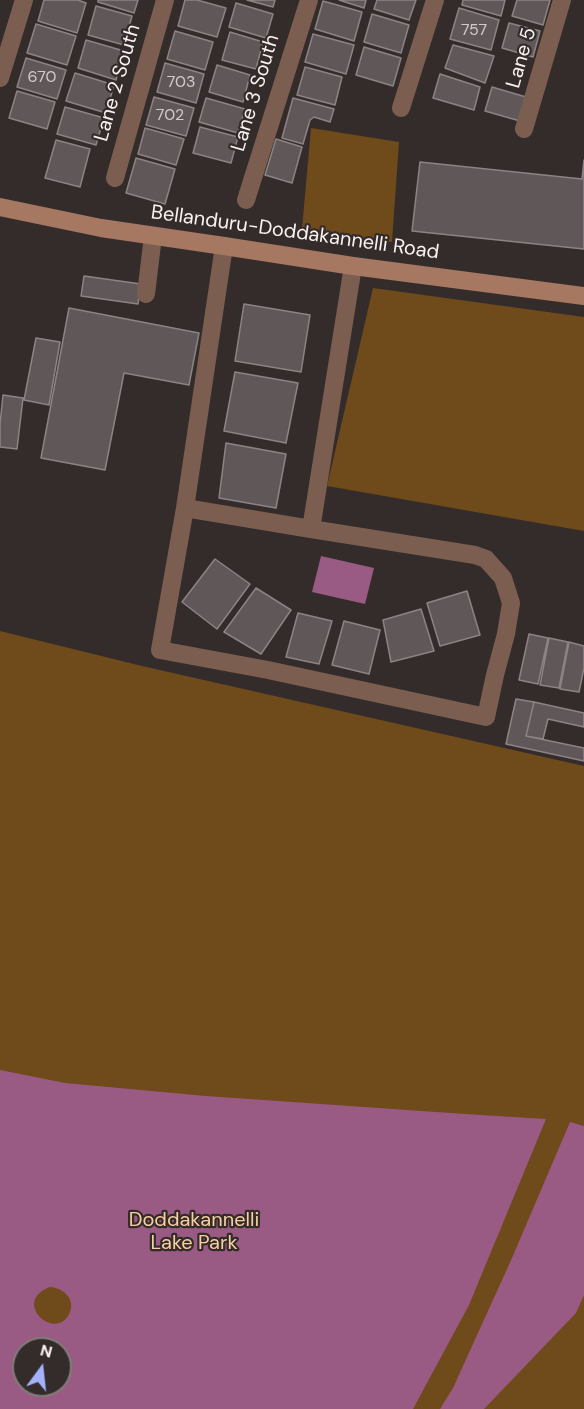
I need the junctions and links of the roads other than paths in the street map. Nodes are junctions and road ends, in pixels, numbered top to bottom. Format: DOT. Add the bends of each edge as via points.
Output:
graph roads {
  1 [pos="24,0"];
  2 [pos="165,0"];
  3 [pos="309,0"];
  4 [pos="435,0"];
  5 [pos="562,0"];
  6 [pos="0,78"];
  7 [pos="401,108"];
  8 [pos="524,129"];
  9 [pos="115,178"];
  10 [pos="246,200"];
  11 [pos="0,207"];
  12 [pos="153,236"];
  13 [pos="224,246"];
  14 [pos="353,266"];
  15 [pos="147,294"];
  16 [pos="584,296"];
  17 [pos="185,508"];
  18 [pos="311,529"];
  1 -- 6 [label="street"];
  2 -- 9 [label="street, Lane 2 South"];
  3 -- 10 [label="street, Lane 3 South"];
  4 -- 7 [label="street"];
  5 -- 8 [label="street, Lane 5"];
  11 -- 12 [label="street, Bellanduru-Doddakannelli Road"];
  12 -- 13 [label="street, Bellanduru-Doddakannelli Road"];
  12 -- 15 [label="street"];
  13 -- 14 [label="street, Bellanduru-Doddakannelli Road"];
  13 -- 17 [label="street"];
  14 -- 16 [label="street, Bellanduru-Doddakannelli Road"];
  14 -- 18 [label="street"];
  17 -- 18 [label="street"];
  17 -- 18 [label="street" via="160,650 486,717 511,603 494,567 475,555"];
}
